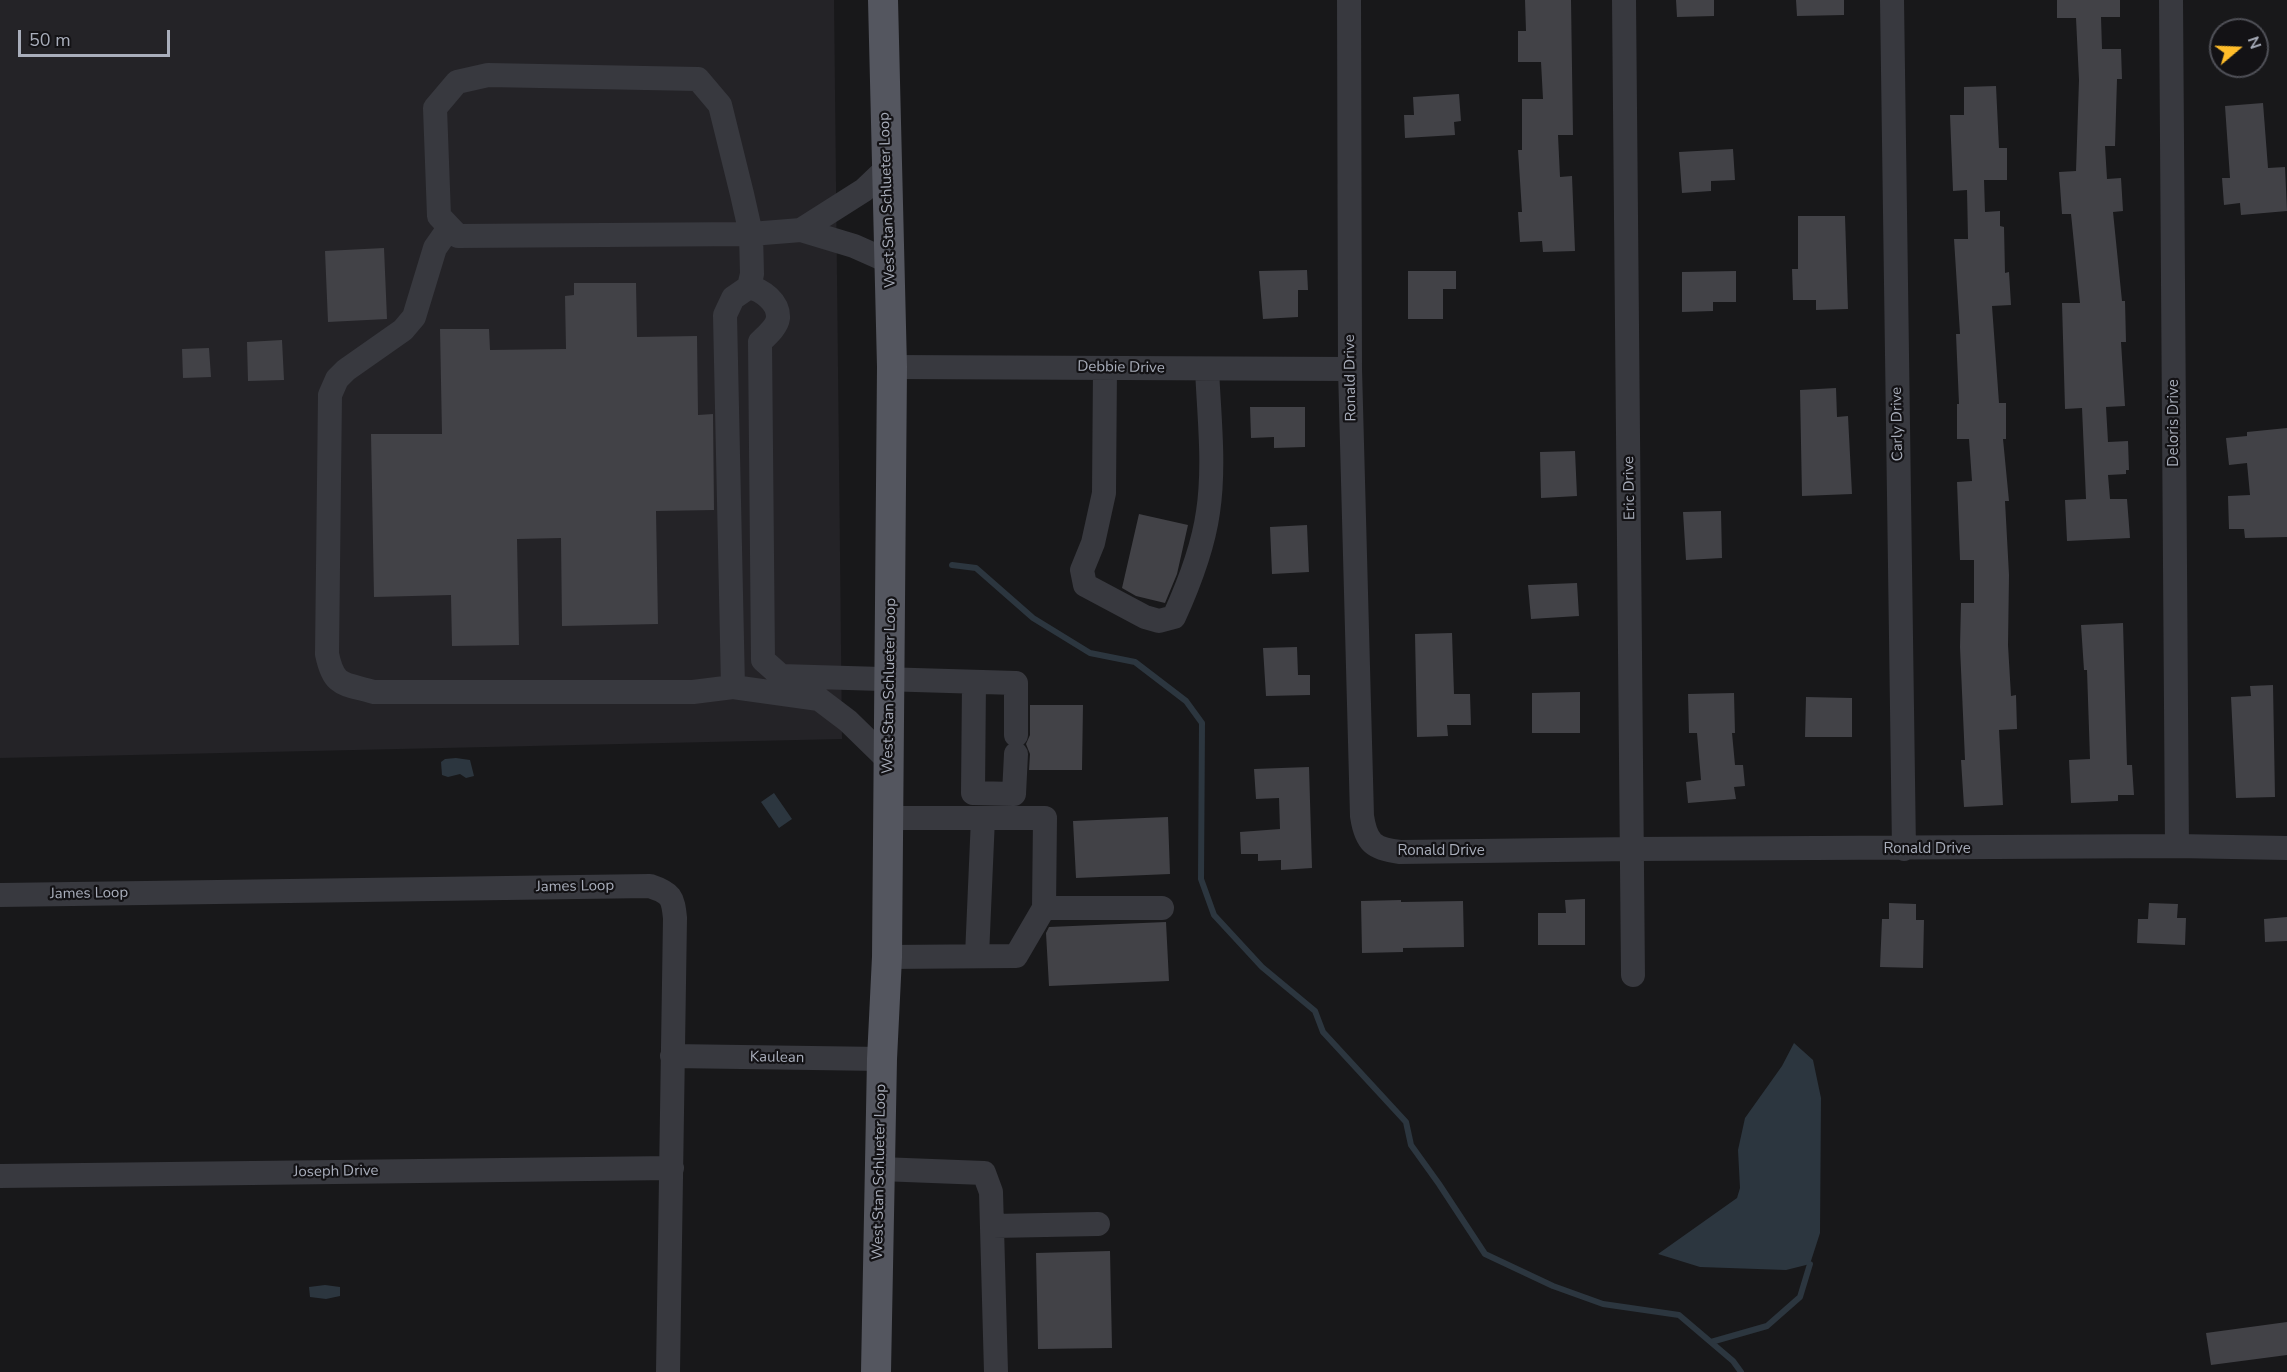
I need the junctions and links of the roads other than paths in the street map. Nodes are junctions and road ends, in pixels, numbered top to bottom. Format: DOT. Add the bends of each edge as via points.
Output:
graph roads {
  1 [pos="883,0"];
  2 [pos="1349,0"];
  3 [pos="1624,0"];
  4 [pos="1892,0"];
  5 [pos="2171,0"];
  6 [pos="886,169"];
  7 [pos="449,228"];
  8 [pos="801,230"];
  9 [pos="751,234"];
  10 [pos="890,262"];
  11 [pos="749,287"];
  12 [pos="892,367"];
  13 [pos="1106,368"];
  14 [pos="1207,369"];
  15 [pos="1350,369"];
  16 [pos="891,680"];
  17 [pos="974,682"];
  18 [pos="733,687"];
  19 [pos="888,760"];
  20 [pos="888,818"];
  21 [pos="983,818"];
  22 [pos="2177,846"];
  23 [pos="2287,848"];
  24 [pos="1634,849"];
  25 [pos="1904,849"];
  26 [pos="0,895"];
  27 [pos="1044,908"];
  28 [pos="1162,908"];
  29 [pos="977,956"];
  30 [pos="887,957"];
  31 [pos="1633,975"];
  32 [pos="672,1056"];
  33 [pos="882,1059"];
  34 [pos="672,1168"];
  35 [pos="880,1169"];
  36 [pos="0,1176"];
  37 [pos="1098,1224"];
  38 [pos="993,1226"];
  39 [pos="668,1372"];
  40 [pos="876,1372"];
  41 [pos="996,1372"];
  1 -- 6 [label="main road, West Stan Schlueter Loop"];
  2 -- 15 [label="street, Ronald Drive"];
  3 -- 24 [label="street, Eric Drive"];
  4 -- 25 [label="street, Carly Drive"];
  5 -- 22 [label="street, Deloris Drive"];
  6 -- 8 [label="street" via="864,190"];
  6 -- 10 [label="main road, West Stan Schlueter Loop"];
  7 -- 9 [label="street" via="458,236"];
  7 -- 9 [label="street" via="439,216 435,108 457,82 488,75 698,79 720,105"];
  7 -- 18 [label="street" via="435,248 414,316 403,330 346,370 330,395 327,654 333,676 374,692 693,692"];
  8 -- 9 [label="street"];
  8 -- 10 [label="street"];
  9 -- 11 [label="street"];
  10 -- 12 [label="main road, West Stan Schlueter Loop"];
  11 -- 16 [label="street" via="769,297 778,318 760,342 764,660 781,676"];
  11 -- 18 [label="street" via="733,298 725,315"];
  12 -- 13 [label="street, Debbie Drive"];
  12 -- 16 [label="main road, West Stan Schlueter Loop"];
  13 -- 14 [label="street, Debbie Drive"];
  13 -- 14 [label="street" via="1104,493 1093,543 1082,570 1085,585 1159,621 1174,617 1192,576 1208,512"];
  14 -- 15 [label="street, Debbie Drive"];
  15 -- 24 [label="street, Ronald Drive" via="1365,833 1376,847 1400,852"];
  16 -- 17 [label="street"];
  16 -- 19 [label="main road, West Stan Schlueter Loop"];
  17 -- 17 [label="street" via="1016,683 1014,794 974,793"];
  18 -- 19 [label="street" via="819,699"];
  19 -- 20 [label="main road, West Stan Schlueter Loop"];
  20 -- 21 [label="street"];
  20 -- 30 [label="main road, West Stan Schlueter Loop"];
  21 -- 27 [label="street" via="1045,818"];
  21 -- 29 [label="street"];
  22 -- 23 [label="street, Ronald Drive"];
  22 -- 25 [label="street, Ronald Drive"];
  24 -- 25 [label="street, Ronald Drive"];
  24 -- 31 [label="street, Eric Drive"];
  26 -- 32 [label="street, James Loop" via="650,886 664,890 673,900"];
  27 -- 28 [label="street"];
  27 -- 29 [label="street" via="1016,956"];
  29 -- 30 [label="street"];
  30 -- 33 [label="main road, West Stan Schlueter Loop"];
  32 -- 33 [label="street, Kaulean"];
  32 -- 34 [label="street, James Loop"];
  33 -- 35 [label="main road, West Stan Schlueter Loop"];
  34 -- 36 [label="street, Joseph Drive"];
  34 -- 39 [label="street, James Loop"];
  35 -- 38 [label="street" via="984,1173 991,1192"];
  35 -- 40 [label="main road, West Stan Schlueter Loop"];
  37 -- 38 [label="street"];
  38 -- 41 [label="street"];
}
